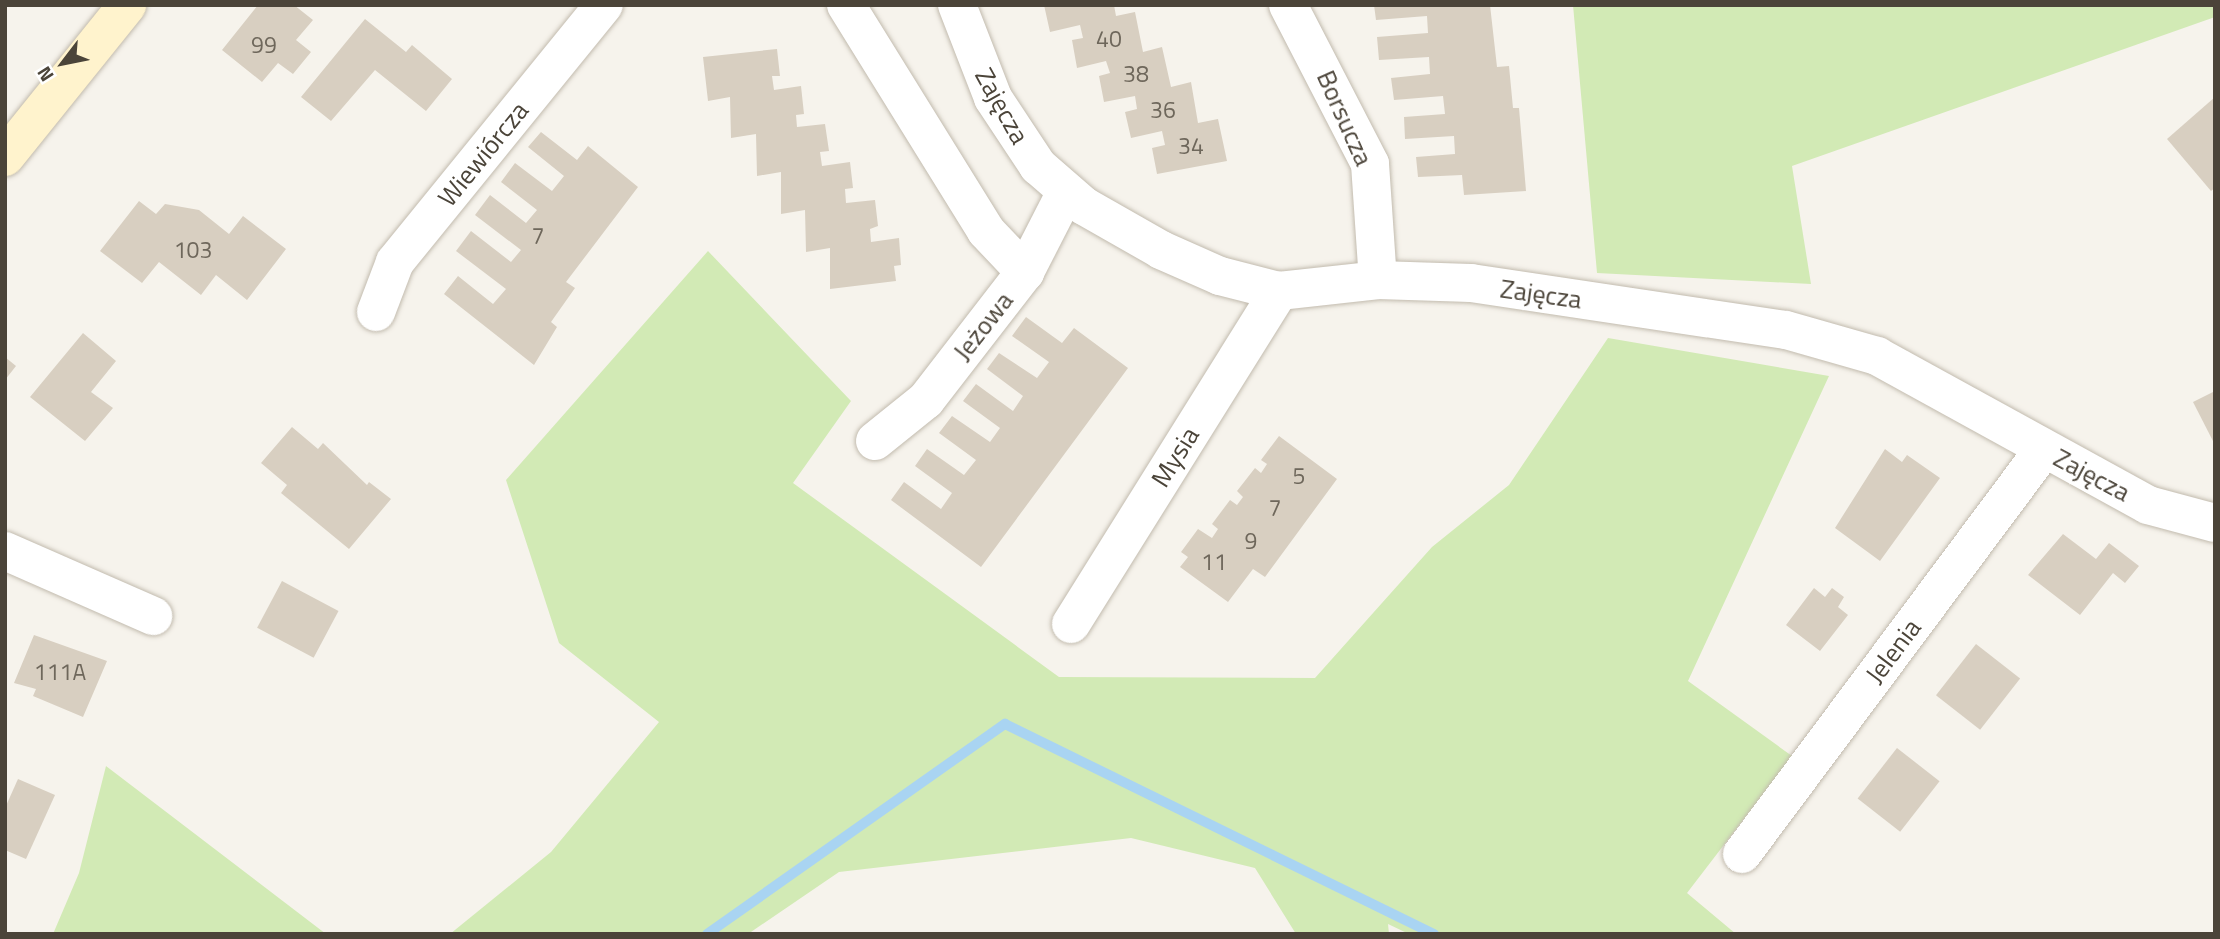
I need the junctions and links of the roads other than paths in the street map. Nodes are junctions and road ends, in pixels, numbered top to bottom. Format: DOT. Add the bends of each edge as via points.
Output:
graph roads {
  1 [pos="127,5"];
  2 [pos="604,5"];
  3 [pos="846,5"];
  4 [pos="957,5"];
  5 [pos="1288,5"];
  6 [pos="5,158"];
  7 [pos="1066,192"];
  8 [pos="1025,272"];
  9 [pos="1378,280"];
  10 [pos="1279,291"];
  11 [pos="376,312"];
  12 [pos="875,441"];
  13 [pos="2044,449"];
  14 [pos="2215,523"];
  15 [pos="5,551"];
  16 [pos="153,616"];
  17 [pos="1071,624"];
  18 [pos="1742,854"];
  1 -- 6 [label="main road"];
  2 -- 11 [label="street, Wiewiórcza" via="395,262"];
  3 -- 8 [label="street" via="986,231"];
  4 -- 7 [label="street, Zajęcza" via="993,98 1038,166"];
  5 -- 9 [label="street, Borsucza" via="1370,164"];
  7 -- 8 [label="street, Jeżowa"];
  7 -- 10 [label="street, Zajęcza" via="1161,250 1220,276"];
  8 -- 12 [label="street, Jeżowa" via="926,400"];
  9 -- 10 [label="street, Zajęcza"];
  9 -- 13 [label="street, Zajęcza" via="1471,283 1786,330 1877,356"];
  10 -- 17 [label="street, Mysia"];
  13 -- 14 [label="street, Zajęcza" via="2148,505"];
  13 -- 18 [label="street, Jelenia"];
  15 -- 16 [label="street"];
}
